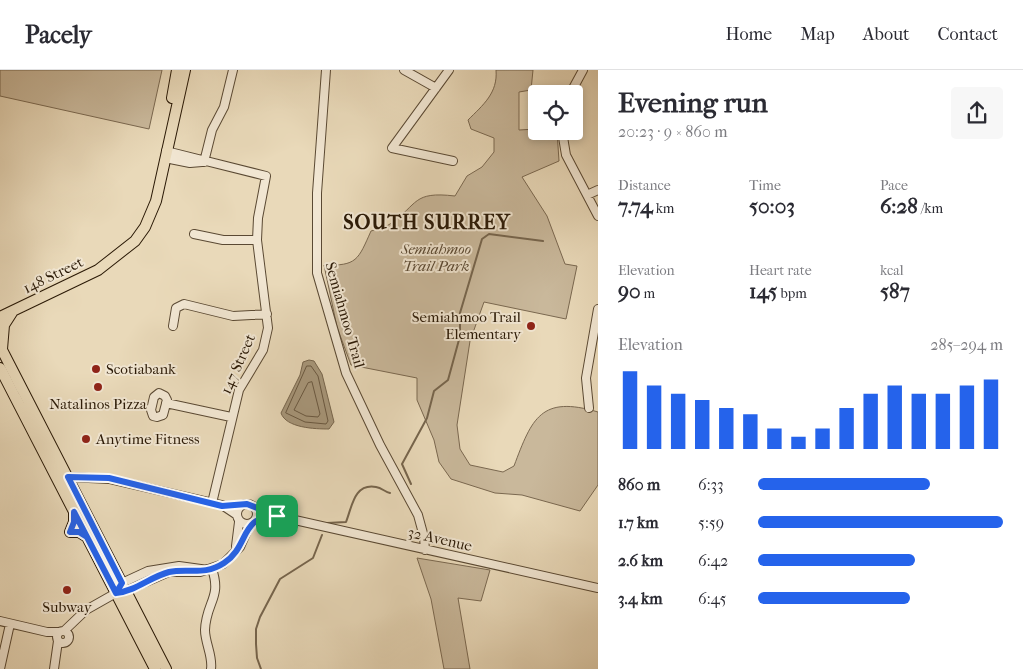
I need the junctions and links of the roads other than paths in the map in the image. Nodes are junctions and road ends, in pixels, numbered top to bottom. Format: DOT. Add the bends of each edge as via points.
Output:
graph roads {
  1 [pos="177,70"];
  2 [pos="185,70"];
  3 [pos="233,70"];
  4 [pos="326,70"];
  5 [pos="404,70"];
  6 [pos="449,70"];
  7 [pos="584,70"];
  8 [pos="575,85"];
  9 [pos="436,88"];
  10 [pos="564,140"];
  11 [pos="166,155"];
  12 [pos="453,161"];
  13 [pos="204,162"];
  14 [pos="598,190"];
  15 [pos="587,195"];
  16 [pos="598,216"];
  17 [pos="194,234"];
  18 [pos="257,240"];
  19 [pos="117,257"];
  20 [pos="598,309"];
  21 [pos="14,310"];
  22 [pos="0,312"];
  23 [pos="267,314"];
  24 [pos="0,317"];
  25 [pos="174,326"];
  26 [pos="1,348"];
  27 [pos="594,351"];
  28 [pos="0,368"];
  29 [pos="166,403"];
  30 [pos="589,408"];
  31 [pos="231,418"];
  32 [pos="36,438"];
  33 [pos="68,477"];
  34 [pos="212,503"];
  35 [pos="222,506"];
  36 [pos="241,506"];
  37 [pos="253,506"];
  38 [pos="277,516"];
  39 [pos="238,518"];
  40 [pos="253,523"];
  41 [pos="425,550"];
  42 [pos="235,552"];
  43 [pos="210,569"];
  44 [pos="124,588"];
  45 [pos="598,588"];
  46 [pos="116,593"];
  47 [pos="0,622"];
  48 [pos="10,624"];
  49 [pos="63,635"];
  50 [pos="0,669"];
  51 [pos="54,669"];
  52 [pos="155,669"];
  53 [pos="166,669"];
  54 [pos="211,669"];
  1 -- 11 [label="main road, 148 Street" via="165,140"];
  2 -- 11 [label="main road, 148 Street"];
  3 -- 13 [label="street" via="224,107 212,130"];
  4 -- 41 [label="street, Semiahmoo Trail" via="317,193 317,273 346,373 380,446 418,515"];
  5 -- 9 [label="street"];
  6 -- 9 [label="street"];
  7 -- 8 [label="street"];
  9 -- 12 [label="street" via="392,148"];
  10 -- 15 [label="street" via="566,155"];
  11 -- 13 [label="street" via="190,163"];
  11 -- 19 [label="main road, 148 Street" via="152,212 135,241"];
  13 -- 18 [label="street, 147 Street" via="266,176"];
  14 -- 15 [label="street"];
  15 -- 16 [label="street"];
  17 -- 18 [label="street" via="223,240"];
  18 -- 23 [label="street, 147 Street"];
  19 -- 21 [label="main road, 148 Street"];
  19 -- 22 [label="main road, 148 Street"];
  20 -- 27 [label="street"];
  21 -- 24 [label="main road, 148 Street"];
  21 -- 26 [label="main road" via="4,325"];
  23 -- 25 [label="street" via="233,316 184,304 176,308"];
  23 -- 31 [label="street, 147 Street" via="268,328 263,350 239,390"];
  26 -- 33 [label="main road"];
  27 -- 30 [label="street" via="586,390"];
  28 -- 32 [label="main road"];
  29 -- 31 [label="street"];
  31 -- 34 [label="street, 147 Street"];
  32 -- 33 [label="main road" via="51,455 61,474"];
  32 -- 46 [label="main road"];
  33 -- 34 [label="street" via="109,478"];
  33 -- 44 [label="main road"];
  34 -- 35 [label="street"];
  35 -- 36 [label="street"];
  35 -- 39 [label="street"];
  36 -- 37 [label="street"];
  36 -- 39 [label="street"];
  37 -- 38 [label="street, 32 Avenue"];
  37 -- 40 [label="street" via="257,513"];
  38 -- 40 [label="street, 32 Avenue" via="259,518"];
  38 -- 41 [label="street, 32 Avenue"];
  39 -- 40 [label="street" via="245,525"];
  39 -- 42 [label="street" via="240,532"];
  40 -- 42 [label="street"];
  41 -- 45 [label="street, 32 Avenue"];
  42 -- 43 [label="street" via="225,562"];
  43 -- 44 [label="street" via="169,572"];
  43 -- 54 [label="street" via="217,587 207,614 205,631"];
  44 -- 46 [label="street"];
  44 -- 53 [label="main road"];
  46 -- 49 [label="street" via="86,610"];
  46 -- 52 [label="main road"];
  47 -- 48 [label="street"];
  48 -- 49 [label="street"];
  48 -- 50 [label="street"];
  49 -- 51 [label="street"];
}
